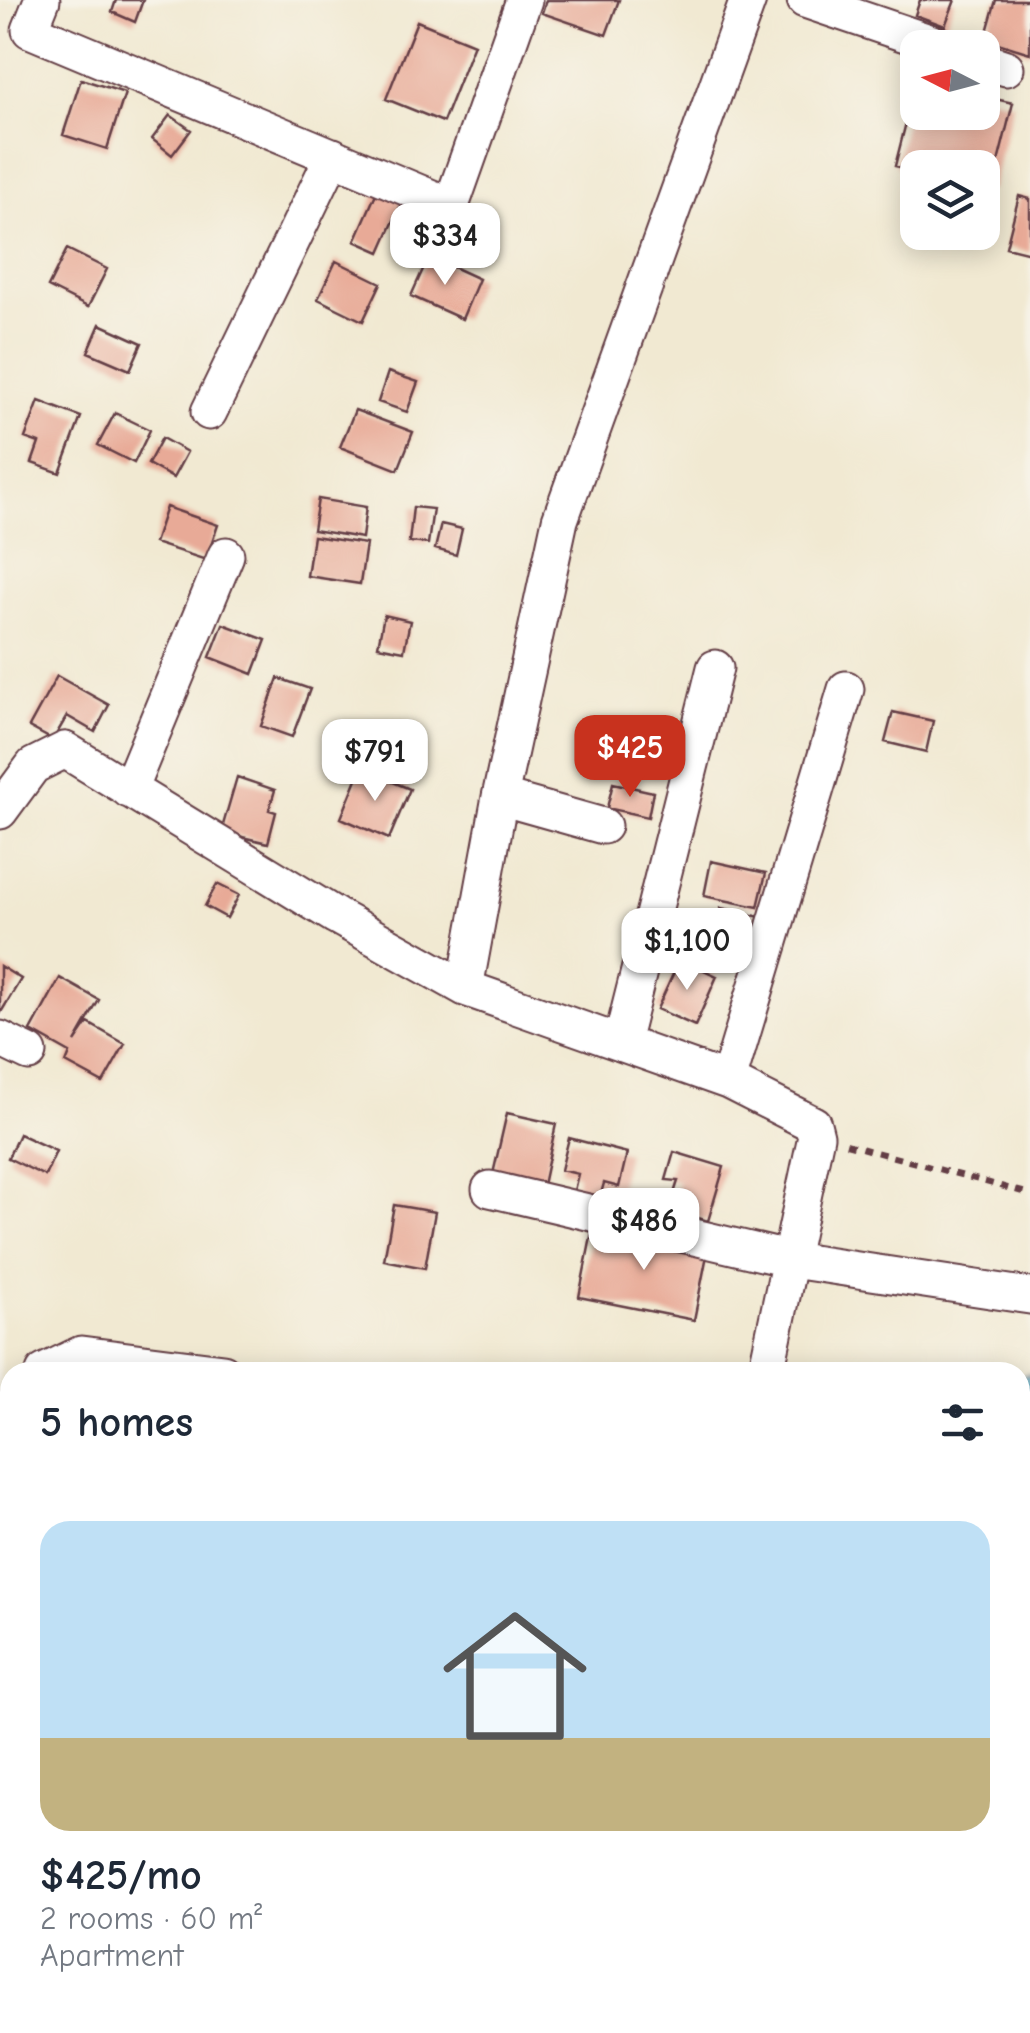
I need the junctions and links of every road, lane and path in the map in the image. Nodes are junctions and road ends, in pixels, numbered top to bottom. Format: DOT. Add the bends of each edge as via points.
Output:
graph roads {
  1 [pos="42,0"];
  2 [pos="524,0"];
  3 [pos="748,0"];
  4 [pos="806,0"];
  5 [pos="900,32"];
  6 [pos="333,156"];
  7 [pos="209,412"];
  8 [pos="226,555"];
  9 [pos="714,668"];
  10 [pos="846,689"];
  11 [pos="129,790"];
  12 [pos="500,797"];
  13 [pos="0,812"];
  14 [pos="603,826"];
  15 [pos="465,988"];
  16 [pos="621,1043"];
  17 [pos="728,1082"];
  18 [pos="816,1136"];
  19 [pos="490,1190"];
  20 [pos="1030,1194"];
  21 [pos="792,1260"];
  22 [pos="1030,1296"];
  23 [pos="65,1362"];
  24 [pos="144,1362"];
  25 [pos="768,1362"];
  1 -- 6 [label="street" via="30,30"];
  2 -- 6 [label="street" via="452,206"];
  3 -- 12 [label="street" via="560,520"];
  4 -- 5 [label="street"];
  6 -- 7 [label="street"];
  8 -- 11 [label="street"];
  9 -- 16 [label="street"];
  10 -- 17 [label="street"];
  11 -- 13 [label="street" via="65,750 33,766"];
  11 -- 15 [label="street"];
  12 -- 14 [label="street"];
  12 -- 15 [label="street"];
  15 -- 16 [label="street"];
  16 -- 17 [label="street"];
  17 -- 18 [label="street" via="812,1124"];
  18 -- 20 [label="path"];
  18 -- 21 [label="street"];
  19 -- 21 [label="street"];
  21 -- 22 [label="street"];
  21 -- 25 [label="street"];
  23 -- 24 [label="street" via="81,1354"];
}
